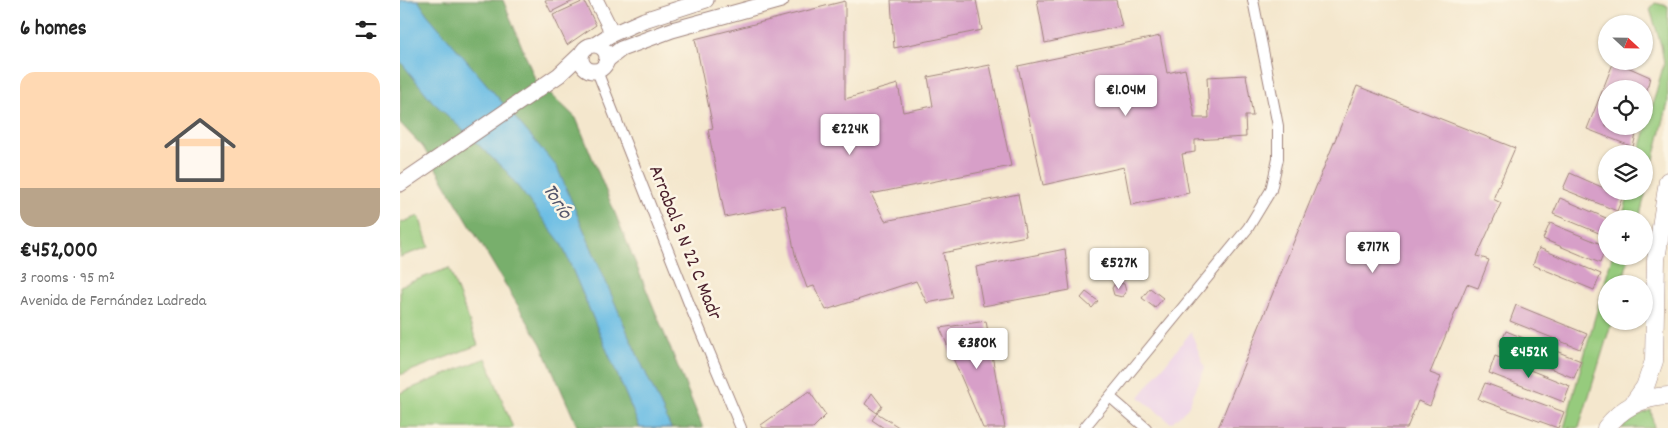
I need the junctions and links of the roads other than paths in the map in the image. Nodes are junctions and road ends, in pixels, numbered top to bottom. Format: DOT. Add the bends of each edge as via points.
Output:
graph roads {
  1 [pos="596,0"];
  2 [pos="706,0"];
  3 [pos="781,0"];
  4 [pos="1252,0"];
  5 [pos="610,35"];
  6 [pos="596,44"];
  7 [pos="580,55"];
  8 [pos="597,66"];
  9 [pos="559,75"];
  10 [pos="1668,181"];
  11 [pos="400,184"];
  12 [pos="1668,396"];
  13 [pos="1110,397"];
  14 [pos="1633,404"];
  15 [pos="742,428"];
  16 [pos="1084,428"];
  17 [pos="1146,428"];
  18 [pos="1606,428"];
  1 -- 5 [label="street"];
  2 -- 5 [label="main road"];
  3 -- 8 [label="main road" via="672,30 621,49"];
  4 -- 13 [label="street" via="1278,126 1278,159 1271,190 1248,228"];
  5 -- 6 [label="main road"];
  6 -- 7 [label="main road" via="584,48"];
  6 -- 8 [label="main road" via="606,52"];
  7 -- 8 [label="main road" via="581,63"];
  7 -- 9 [label="main road"];
  8 -- 9 [label="main road"];
  8 -- 15 [label="street, Arrabal S N 22 C Madr" via="690,306"];
  9 -- 11 [label="main road"];
  10 -- 14 [label="highway" via="1656,260 1654,361 1645,387"];
  12 -- 14 [label="highway"];
  13 -- 16 [label="street"];
  13 -- 17 [label="street"];
  14 -- 18 [label="highway"];
}
